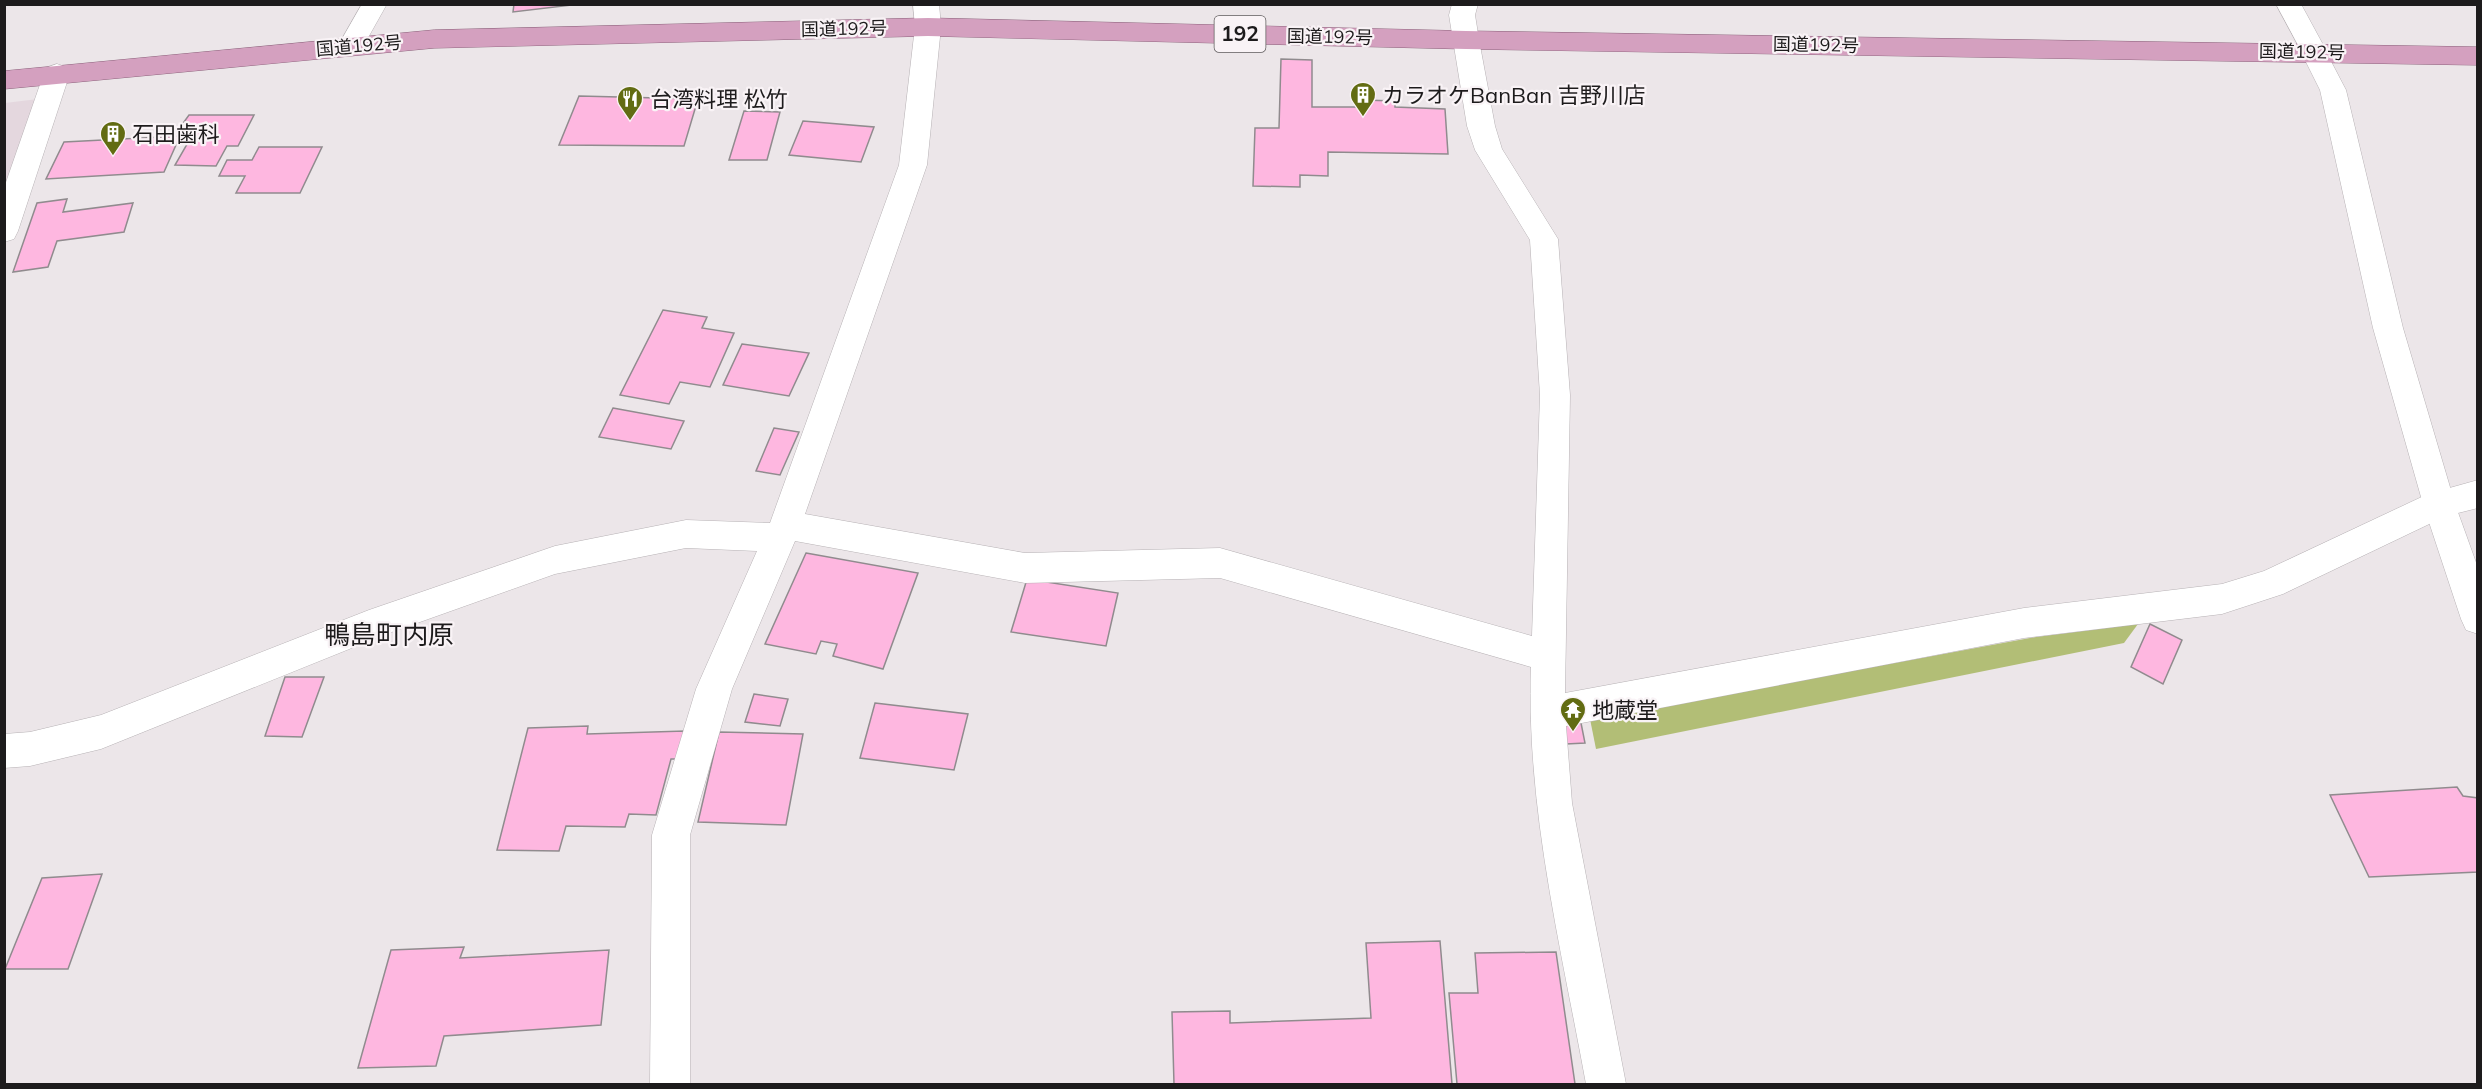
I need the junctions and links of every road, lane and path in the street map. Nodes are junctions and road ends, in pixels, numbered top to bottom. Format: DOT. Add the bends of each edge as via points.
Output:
graph roads {
  1 [pos="375,4"];
  2 [pos="1465,4"];
  3 [pos="2288,4"];
  4 [pos="927,16"];
  5 [pos="1466,40"];
  6 [pos="351,46"];
  7 [pos="2314,52"];
  8 [pos="2478,56"];
  9 [pos="57,73"];
  10 [pos="4,80"];
  11 [pos="4,231"];
  12 [pos="2478,494"];
  13 [pos="2439,504"];
  14 [pos="782,531"];
  15 [pos="2478,619"];
  16 [pos="1549,657"];
  17 [pos="1548,712"];
  18 [pos="4,751"];
  19 [pos="670,1084"];
  20 [pos="1606,1084"];
  1 -- 6 [label="street"];
  2 -- 5 [label="street" via="1462,15"];
  3 -- 7 [label="street"];
  4 -- 5 [label="highway, 国道192号 / 192"];
  4 -- 6 [label="highway, 国道192号 / 192"];
  4 -- 14 [label="street" via="913,165"];
  5 -- 7 [label="highway, 国道192号 / 192"];
  5 -- 16 [label="street" via="1489,150 1544,239 1555,395"];
  6 -- 9 [label="highway, 国道192号 / 192"];
  7 -- 8 [label="highway, 国道192号 / 192"];
  7 -- 13 [label="street" via="2333,90 2388,328"];
  9 -- 10 [label="highway, 国道192号 / 192"];
  9 -- 11 [label="street"];
  12 -- 13 [label="street"];
  13 -- 15 [label="street"];
  13 -- 17 [label="street" via="2271,584 2222,599 2024,623"];
  14 -- 16 [label="street" via="1025,568 1220,563"];
  14 -- 18 [label="street" via="686,534 555,560 381,621 101,732 30,749"];
  14 -- 19 [label="street" via="714,689 671,835"];
  16 -- 17 [label="street"];
  17 -- 20 [label="street" via="1554,803"];
}
